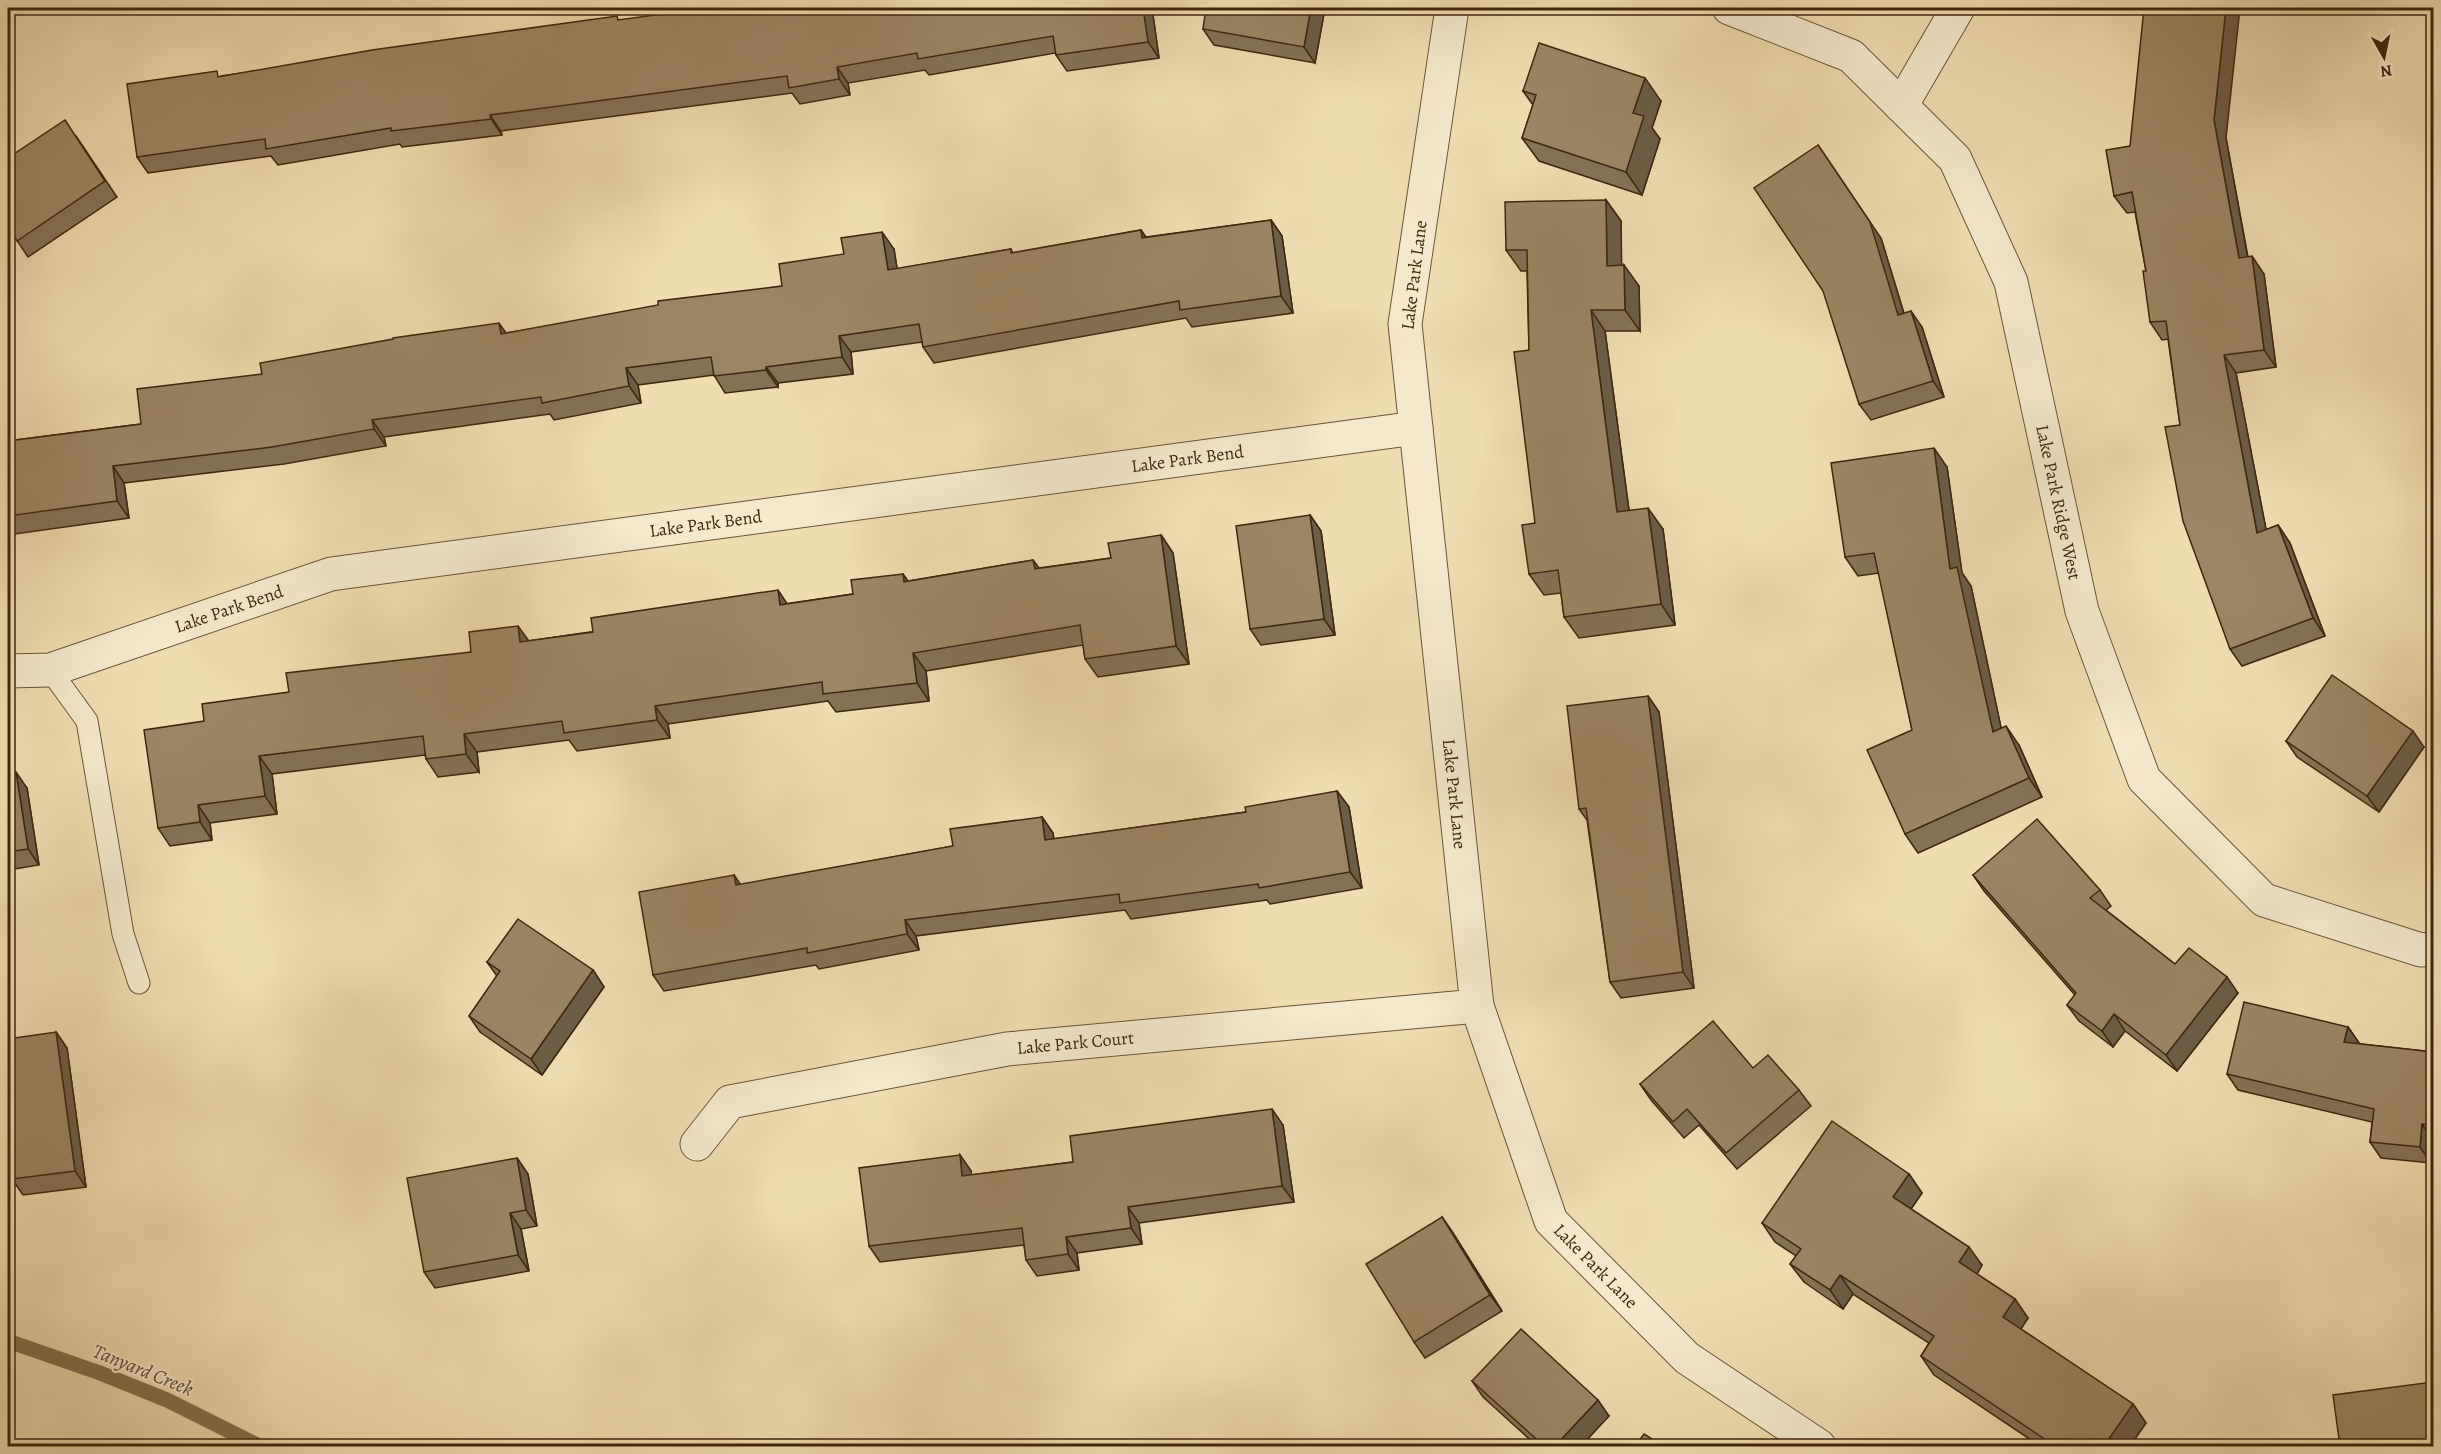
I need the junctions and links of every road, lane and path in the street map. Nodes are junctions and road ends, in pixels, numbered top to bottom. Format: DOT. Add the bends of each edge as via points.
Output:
graph roads {
  1 [pos="1452,8"];
  2 [pos="1729,8"];
  3 [pos="1958,8"];
  4 [pos="1901,106"];
  5 [pos="1416,428"];
  6 [pos="50,670"];
  7 [pos="8,671"];
  8 [pos="2433,949"];
  9 [pos="139,983"];
  10 [pos="1477,1006"];
  11 [pos="697,1144"];
  12 [pos="1819,1446"];
  1 -- 5 [label="street, Lake Park Lane" via="1405,324"];
  2 -- 4 [label="street, Lake Park Ridge West" via="1851,56"];
  3 -- 4 [label="street"];
  4 -- 8 [label="street, Lake Park Ridge West" via="1956,159 2011,282 2082,611 2144,779 2264,900 2421,950"];
  5 -- 6 [label="street, Lake Park Bend" via="331,574"];
  5 -- 10 [label="street, Lake Park Lane"];
  6 -- 7 [label="street, Lake Park Bend"];
  6 -- 9 [label="lane" via="87,721 123,934"];
  10 -- 11 [label="street, Lake Park Court" via="1007,1049 730,1102"];
  10 -- 12 [label="street, Lake Park Lane" via="1551,1221 1687,1358"];
}
